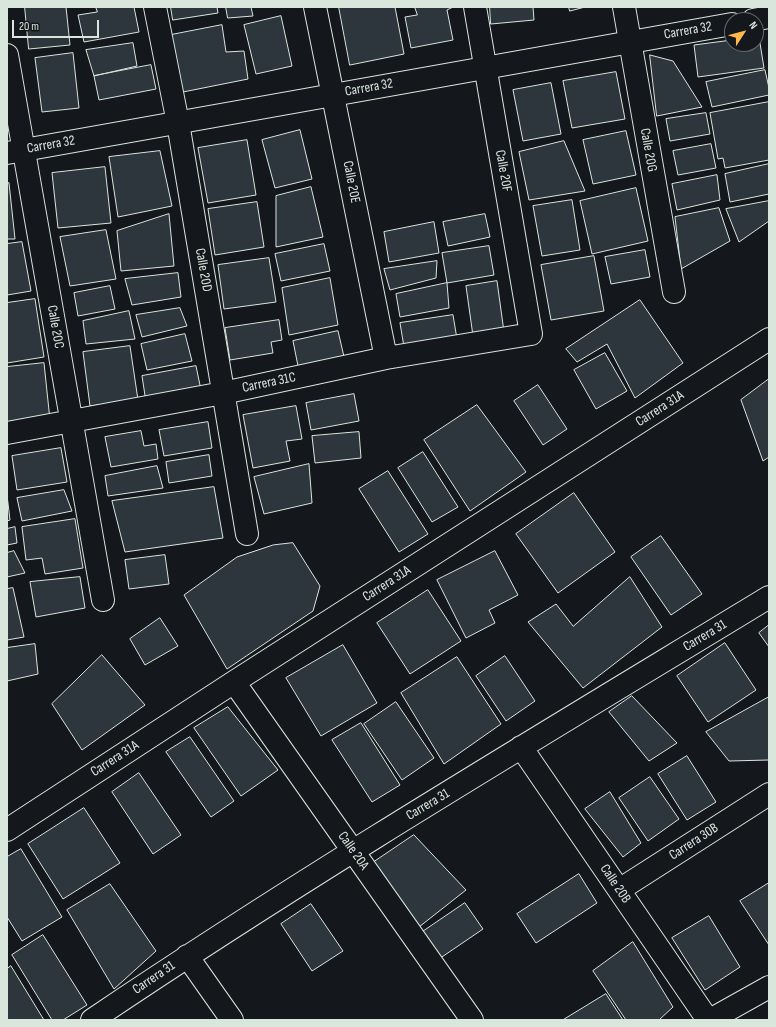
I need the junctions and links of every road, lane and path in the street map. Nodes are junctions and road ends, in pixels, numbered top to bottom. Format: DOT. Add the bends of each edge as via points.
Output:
graph roads {
  1 [pos="155,7"];
  2 [pos="315,7"];
  3 [pos="476,7"];
  4 [pos="624,7"];
  5 [pos="724,25"];
  6 [pos="629,42"];
  7 [pos="7,55"];
  8 [pos="486,68"];
  9 [pos="333,95"];
  10 [pos="178,123"];
  11 [pos="16,152"];
  12 [pos="674,292"];
  13 [pos="531,334"];
  14 [pos="769,339"];
  15 [pos="386,358"];
  16 [pos="223,393"];
  17 [pos="71,421"];
  18 [pos="7,433"];
  19 [pos="247,534"];
  20 [pos="769,596"];
  21 [pos="103,600"];
  22 [pos="234,682"];
  23 [pos="522,748"];
  24 [pos="769,794"];
  25 [pos="7,830"];
  26 [pos="353,851"];
  27 [pos="619,890"];
  28 [pos="187,956"];
  29 [pos="769,987"];
  30 [pos="92,1020"];
  31 [pos="232,1020"];
  32 [pos="472,1020"];
  33 [pos="709,1020"];
  1 -- 10 [label="street, Calle 20D"];
  2 -- 9 [label="street, Calle 20E"];
  3 -- 8 [label="street, Calle 20F"];
  4 -- 6 [label="street, Calle 20G"];
  5 -- 6 [label="street, Carrera 32"];
  6 -- 8 [label="street, Carrera 32"];
  6 -- 12 [label="street, Calle 20G"];
  7 -- 11 [label="street, Calle 20C"];
  8 -- 9 [label="street, Carrera 32"];
  8 -- 13 [label="street, Calle 20F"];
  9 -- 10 [label="street, Carrera 32"];
  9 -- 15 [label="street, Calle 20E"];
  10 -- 11 [label="street, Carrera 32"];
  10 -- 16 [label="street, Calle 20D"];
  11 -- 17 [label="street, Calle 20C"];
  13 -- 15 [label="street, Carrera 31C"];
  14 -- 22 [label="street, Carrera 31A"];
  15 -- 16 [label="street, Carrera 31C"];
  16 -- 17 [label="street, Carrera 31C"];
  16 -- 19 [label="street, Calle 20D"];
  17 -- 18 [label="street, Carrera 31C"];
  17 -- 21 [label="street, Calle 20C"];
  20 -- 23 [label="street, Carrera 31"];
  22 -- 25 [label="street, Carrera 31A"];
  22 -- 26 [label="street, Calle 20A"];
  23 -- 26 [label="street, Carrera 31"];
  23 -- 27 [label="street, Calle 20B"];
  24 -- 27 [label="street, Carrera 30B"];
  26 -- 28 [label="street, Carrera 31"];
  26 -- 32 [label="street, Calle 20A"];
  27 -- 33 [label="street, Calle 20B"];
  28 -- 30 [label="street, Carrera 31"];
  28 -- 31 [label="street"];
  29 -- 33 [label="street"];
}
